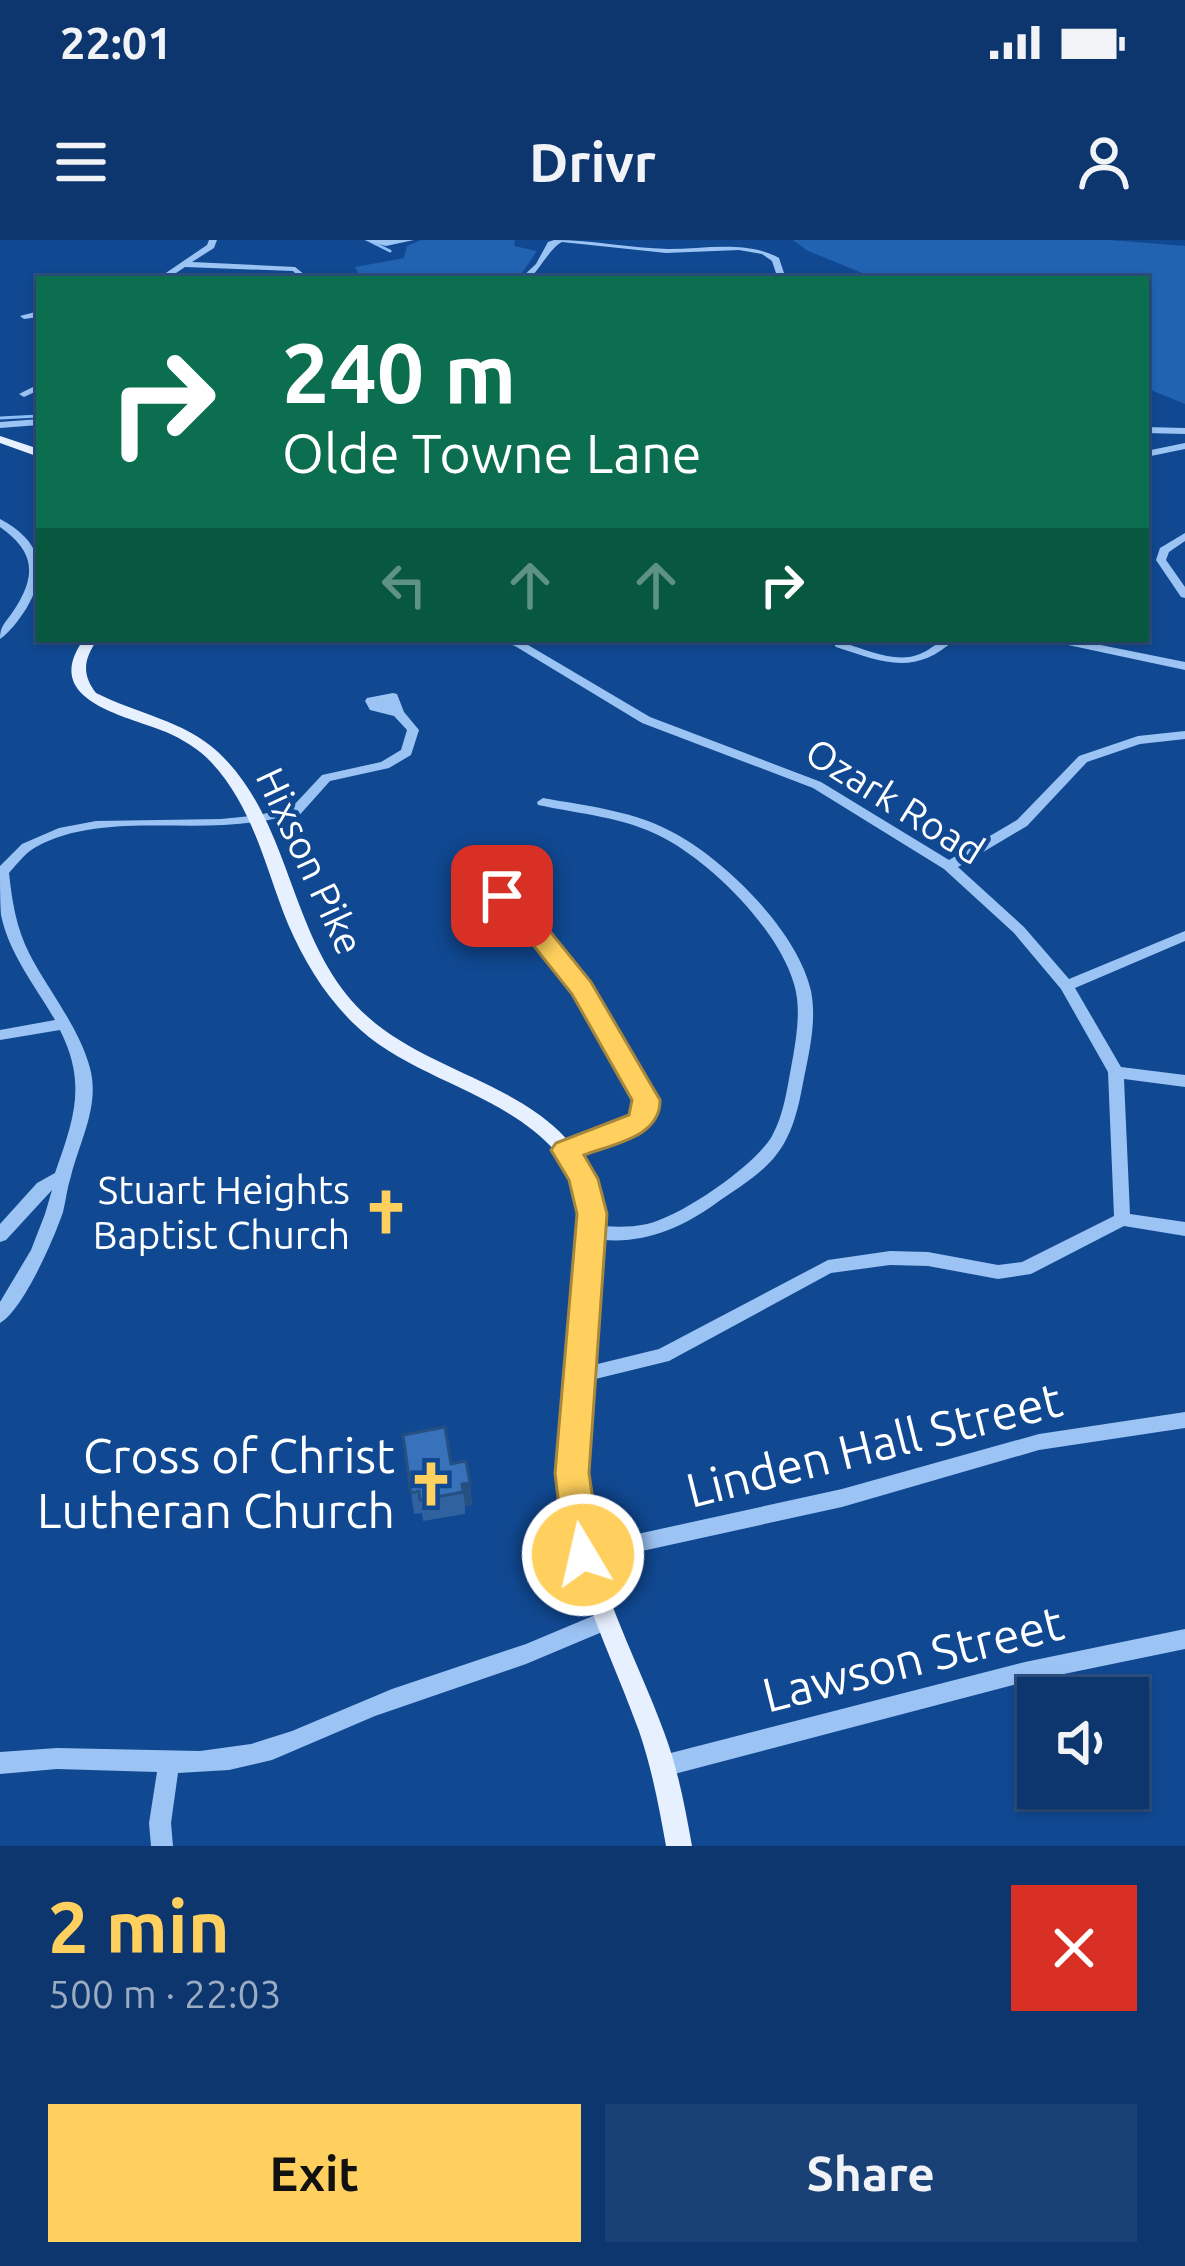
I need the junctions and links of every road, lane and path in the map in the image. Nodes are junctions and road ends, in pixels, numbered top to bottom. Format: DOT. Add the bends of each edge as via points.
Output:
graph roads {
  1 [pos="213,240"];
  2 [pos="368,240"];
  3 [pos="410,240"];
  4 [pos="184,264"];
  5 [pos="166,276"];
  6 [pos="303,276"];
  7 [pos="527,276"];
  8 [pos="781,276"];
  9 [pos="36,314"];
  10 [pos="24,316"];
  11 [pos="36,389"];
  12 [pos="24,394"];
  13 [pos="36,422"];
  14 [pos="0,425"];
  15 [pos="1149,430"];
  16 [pos="1185,431"];
  17 [pos="0,439"];
  18 [pos="1185,446"];
  19 [pos="36,452"];
  20 [pos="1149,453"];
  21 [pos="0,522"];
  22 [pos="1185,536"];
  23 [pos="1185,595"];
  24 [pos="0,636"];
  25 [pos="90,642"];
  26 [pos="512,642"];
  27 [pos="838,642"];
  28 [pos="946,642"];
  29 [pos="1066,642"];
  30 [pos="1185,666"];
  31 [pos="398,713"];
  32 [pos="1185,735"];
  33 [pos="543,802"];
  34 [pos="259,823"];
  35 [pos="949,866"];
  36 [pos="519,910"];
  37 [pos="1185,936"];
  38 [pos="1066,986"];
  39 [pos="63,1024"];
  40 [pos="0,1035"];
  41 [pos="1116,1072"];
  42 [pos="1185,1081"];
  43 [pos="566,1150"];
  44 [pos="62,1177"];
  45 [pos="1122,1219"];
  46 [pos="1185,1229"];
  47 [pos="592,1232"];
  48 [pos="0,1234"];
  49 [pos="0,1316"];
  50 [pos="579,1375"];
  51 [pos="1185,1420"];
  52 [pos="583,1555"];
  53 [pos="607,1620"];
  54 [pos="1185,1639"];
  55 [pos="0,1763"];
  56 [pos="170,1763"];
  57 [pos="663,1766"];
  58 [pos="162,1846"];
  59 [pos="679,1846"];
  1 -- 4 [label="street"];
  2 -- 3 [label="street"];
  4 -- 5 [label="street"];
  4 -- 6 [label="street" via="296,269"];
  7 -- 8 [label="street" via="561,240 764,252"];
  9 -- 10 [label="street"];
  11 -- 12 [label="street"];
  13 -- 14 [label="street"];
  15 -- 16 [label="street"];
  17 -- 19 [label="main road"];
  18 -- 20 [label="street"];
  21 -- 24 [label="street" via="30,547 36,563 29,601"];
  22 -- 23 [label="street" via="1161,560"];
  25 -- 34 [label="main road, Hixson Pike" via="78,656 81,685 112,707 192,738 232,775"];
  26 -- 35 [label="street, Ozark Road" via="646,720 818,785"];
  27 -- 28 [label="street" via="913,663"];
  29 -- 30 [label="street"];
  31 -- 34 [label="street" via="413,730 407,752 326,778 288,818"];
  32 -- 35 [label="street" via="1138,740 1084,759 1022,823"];
  33 -- 47 [label="street" via="635,822 706,860 785,944 803,987 806,1027 795,1087 785,1133 766,1160 655,1233"];
  34 -- 39 [label="street" via="59,829 23,845 2,872 9,929"];
  34 -- 43 [label="main road, Hixson Pike" via="302,944 358,1019 438,1072 513,1106"];
  35 -- 38 [label="street, Ozark Road"];
  36 -- 43 [label="street" via="582,988 646,1100 639,1123"];
  37 -- 38 [label="street"];
  38 -- 41 [label="street, Ozark Road"];
  39 -- 40 [label="street"];
  39 -- 44 [label="street" via="83,1071 82,1119"];
  41 -- 42 [label="street"];
  41 -- 45 [label="street, Ozark Road"];
  43 -- 47 [label="main road, Hixson Pike" via="583,1179"];
  44 -- 48 [label="street"];
  44 -- 49 [label="street" via="27,1277"];
  45 -- 46 [label="street"];
  45 -- 50 [label="street" via="1024,1269 890,1258 828,1267 663,1357"];
  47 -- 50 [label="main road, Hixson Pike"];
  50 -- 52 [label="main road, Hixson Pike" via="572,1473"];
  51 -- 52 [label="street, Linden Hall Street" via="1039,1442 842,1498"];
  52 -- 53 [label="main road, Hixson Pike"];
  53 -- 56 [label="street" via="541,1653 391,1699 271,1750"];
  53 -- 57 [label="main road, Hixson Pike"];
  54 -- 57 [label="street, Lawson Street"];
  55 -- 56 [label="street" via="107,1756"];
  56 -- 58 [label="street"];
  57 -- 59 [label="main road, Hixson Pike"];
}
